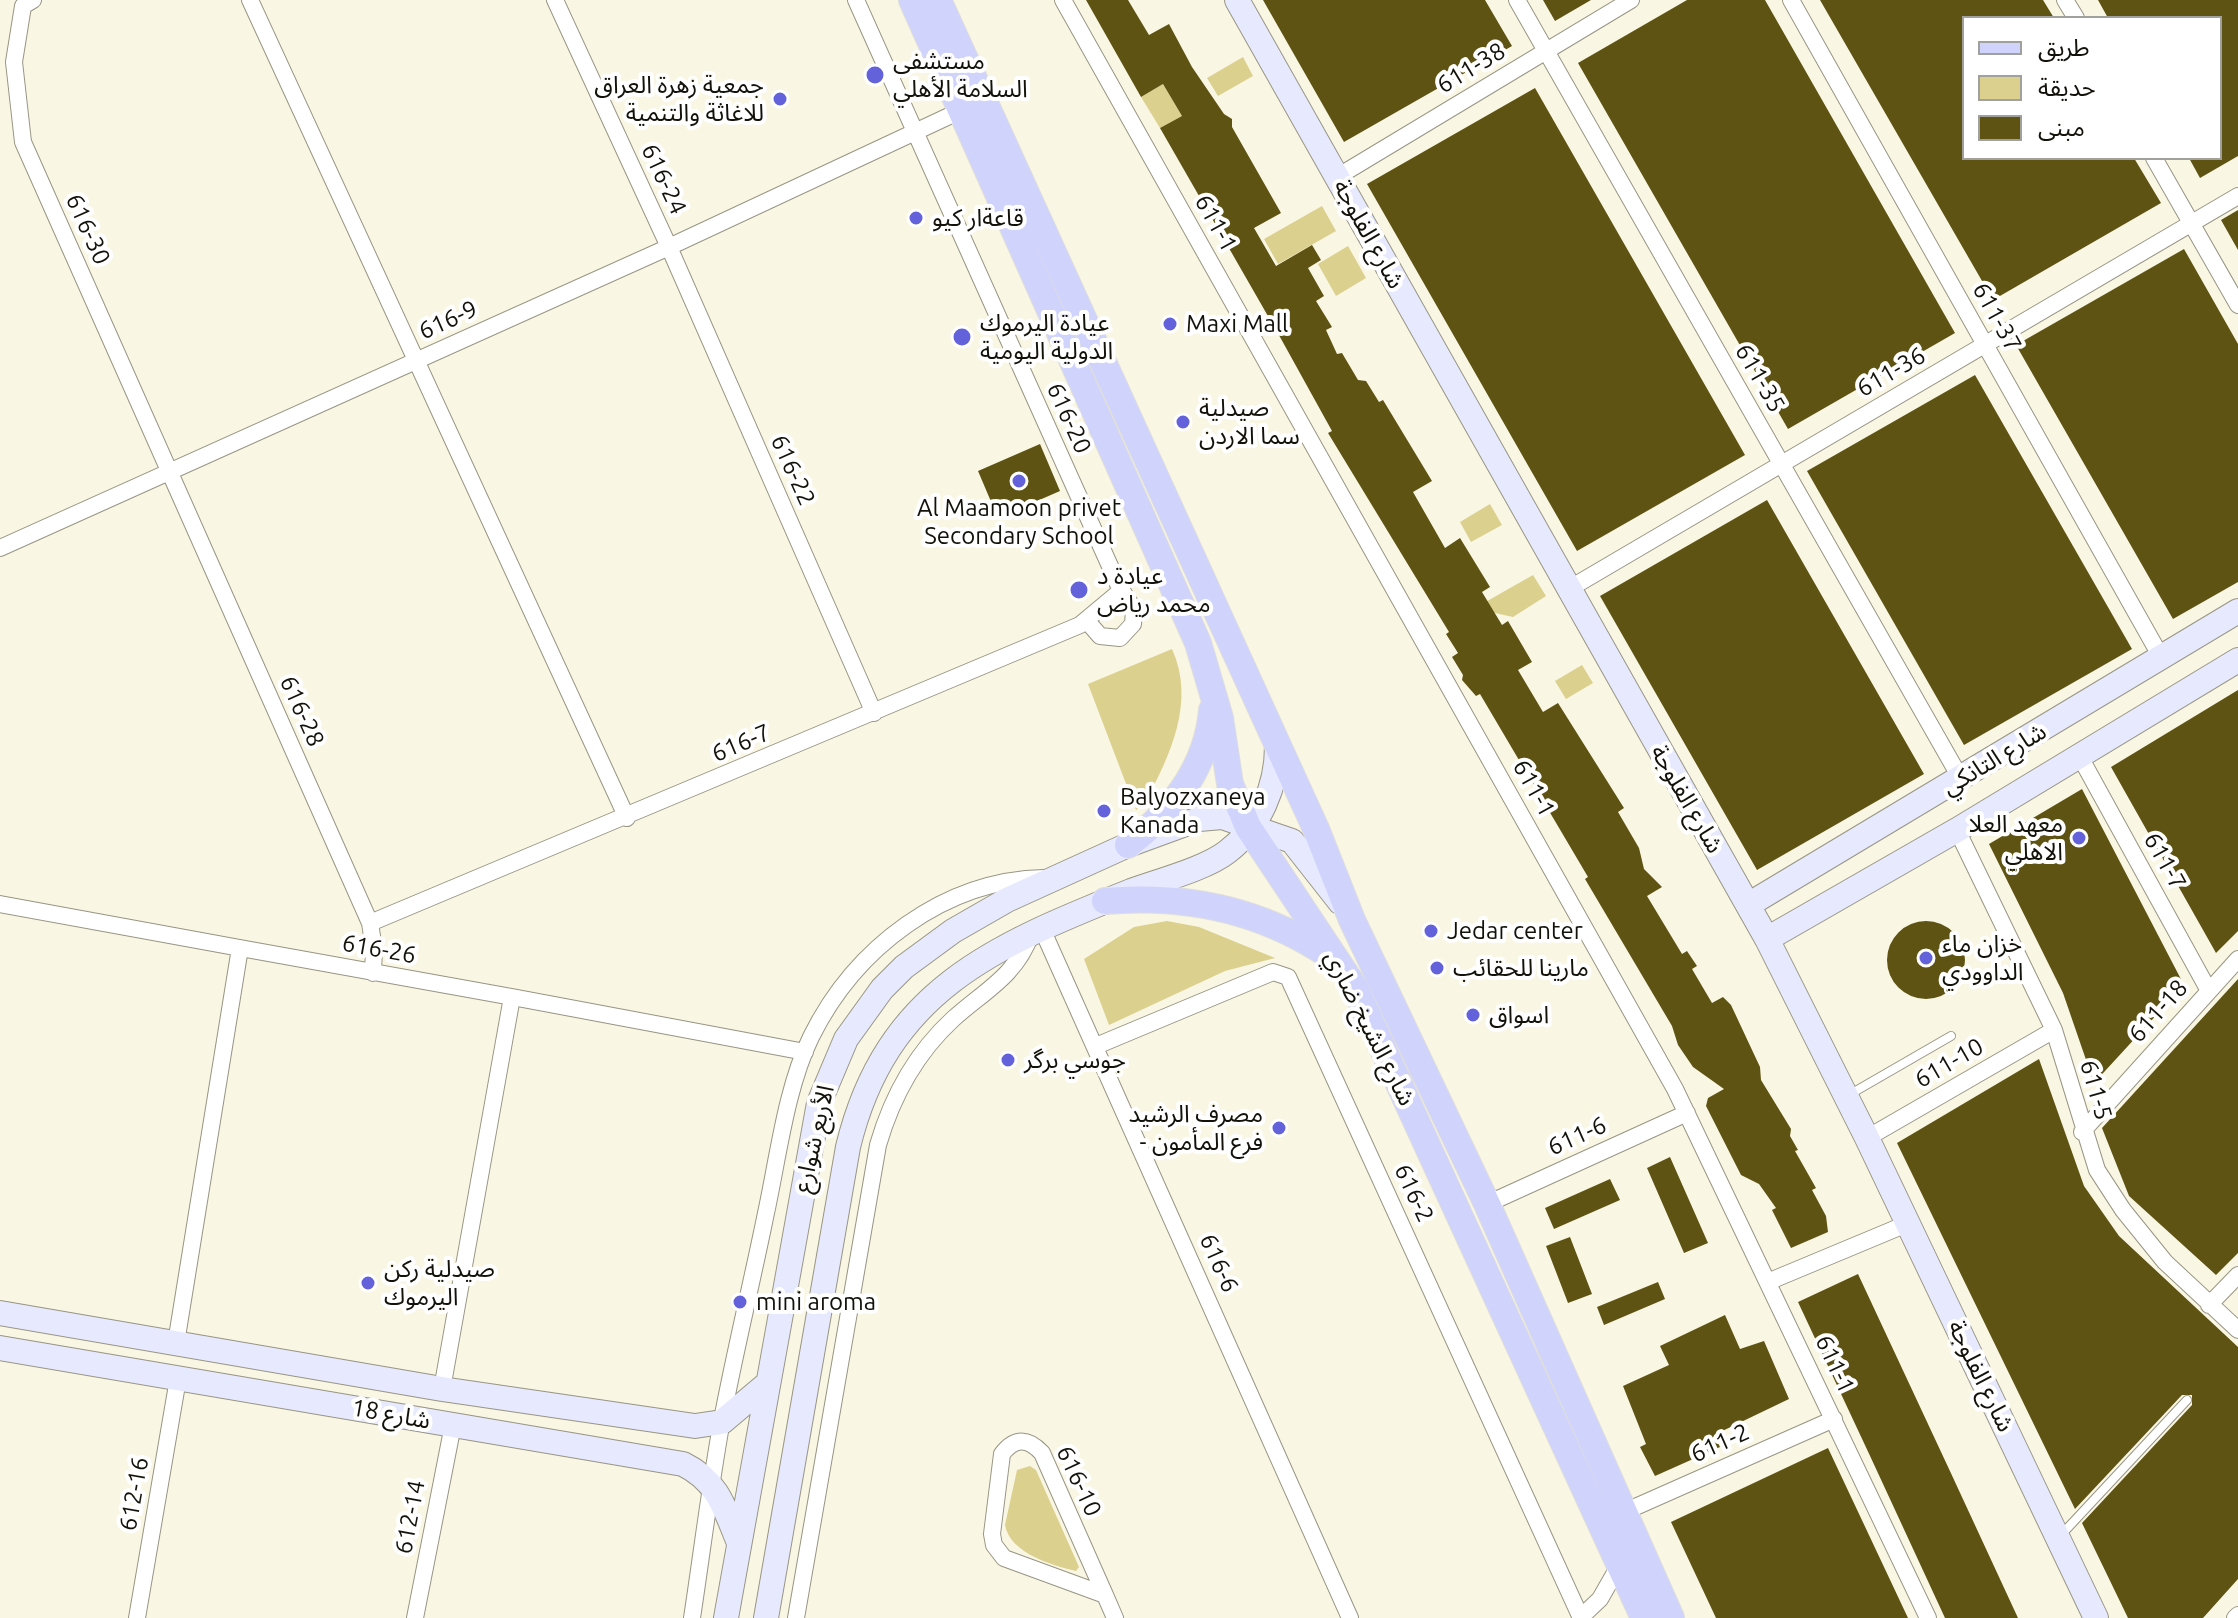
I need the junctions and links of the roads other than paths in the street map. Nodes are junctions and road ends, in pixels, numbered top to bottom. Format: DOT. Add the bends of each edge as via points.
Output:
graph roads {
  1 [pos="33,0"];
  2 [pos="250,0"];
  3 [pos="555,0"];
  4 [pos="856,0"];
  5 [pos="912,0"];
  6 [pos="938,0"];
  7 [pos="1063,0"];
  8 [pos="1237,0"];
  9 [pos="1517,0"];
  10 [pos="1631,0"];
  11 [pos="1791,0"];
  12 [pos="1546,51"];
  13 [pos="962,110"];
  14 [pos="914,134"];
  15 [pos="2155,160"];
  16 [pos="1337,177"];
  17 [pos="2238,196"];
  18 [pos="2191,224"];
  19 [pos="669,247"];
  20 [pos="2238,305"];
  21 [pos="1985,345"];
  22 [pos="417,360"];
  23 [pos="1782,464"];
  24 [pos="170,471"];
  25 [pos="0,548"];
  26 [pos="1122,590"];
  27 [pos="1567,590"];
  28 [pos="2238,611"];
  29 [pos="1087,621"];
  30 [pos="2161,657"];
  31 [pos="2238,660"];
  32 [pos="1213,691"];
  33 [pos="874,713"];
  34 [pos="1277,746"];
  35 [pos="2079,755"];
  36 [pos="1961,779"];
  37 [pos="627,818"];
  38 [pos="1248,827"];
  39 [pos="1957,830"];
  40 [pos="1128,845"];
  41 [pos="1052,878"];
  42 [pos="1105,901"];
  43 [pos="0,904"];
  44 [pos="1748,905"];
  45 [pos="1352,920"];
  46 [pos="370,923"];
  47 [pos="1036,931"];
  48 [pos="1767,939"];
  49 [pos="240,948"];
  50 [pos="2238,959"];
  51 [pos="1341,964"];
  52 [pos="373,973"];
  53 [pos="2209,991"];
  54 [pos="512,997"];
  55 [pos="2054,1030"];
  56 [pos="1951,1036"];
  57 [pos="1096,1046"];
  58 [pos="805,1052"];
  59 [pos="1846,1096"];
  60 [pos="1687,1113"];
  61 [pos="2082,1132"];
  62 [pos="1867,1138"];
  63 [pos="1487,1204"];
  64 [pos="1909,1223"];
  65 [pos="2238,1275"];
  66 [pos="1770,1281"];
  67 [pos="2209,1305"];
  68 [pos="0,1313"];
  69 [pos="40,1320"];
  70 [pos="2238,1330"];
  71 [pos="176,1343"];
  72 [pos="0,1348"];
  73 [pos="32,1354"];
  74 [pos="178,1379"];
  75 [pos="767,1384"];
  76 [pos="442,1389"];
  77 [pos="2187,1400"];
  78 [pos="1834,1419"];
  79 [pos="722,1422"];
  80 [pos="453,1425"];
  81 [pos="712,1485"];
  82 [pos="1624,1512"];
  83 [pos="2058,1537"];
  84 [pos="739,1543"];
  85 [pos="1620,1564"];
  86 [pos="1105,1595"];
  87 [pos="137,1618"];
  88 [pos="415,1618"];
  89 [pos="692,1618"];
  90 [pos="726,1618"];
  91 [pos="766,1618"];
  92 [pos="796,1618"];
  93 [pos="1115,1618"];
  94 [pos="1350,1618"];
  95 [pos="1581,1618"];
  96 [pos="1599,1618"];
  97 [pos="1644,1618"];
  98 [pos="1671,1618"];
  99 [pos="1928,1618"];
  100 [pos="2096,1618"];
  1 -- 24 [label="street, 616-30" via="23,6 14,62 23,142"];
  2 -- 22 [label="street"];
  3 -- 19 [label="street, 616-24"];
  4 -- 14 [label="street, 616-20"];
  5 -- 13 [label="main road, شارع الشيخ ضاري"];
  6 -- 34 [label="main road, شارع الشيخ ضاري"];
  7 -- 60 [label="street, 611-1"];
  8 -- 16 [label="street, شارع الفلوجة"];
  9 -- 12 [label="street, 611-35"];
  10 -- 12 [label="street, 611-38"];
  11 -- 21 [label="street, 611-37"];
  12 -- 16 [label="street, 611-38"];
  12 -- 23 [label="street, 611-35"];
  13 -- 14 [label="street, 616-9"];
  13 -- 32 [label="main road, شارع الشيخ ضاري" via="1198,643"];
  14 -- 19 [label="street, 616-9"];
  14 -- 26 [label="street, 616-20"];
  15 -- 18 [label="street"];
  16 -- 27 [label="street, شارع الفلوجة"];
  17 -- 18 [label="street, 611-36"];
  18 -- 20 [label="street"];
  18 -- 21 [label="street, 611-36"];
  19 -- 22 [label="street, 616-9"];
  19 -- 33 [label="street, 616-22"];
  21 -- 23 [label="street, 611-36"];
  21 -- 30 [label="street, 611-37"];
  22 -- 24 [label="street, 616-9"];
  22 -- 37 [label="street"];
  23 -- 27 [label="street, 611-36"];
  23 -- 36 [label="street, 611-35"];
  24 -- 25 [label="street, 616-9"];
  24 -- 46 [label="street, 616-28"];
  26 -- 29 [label="street, 616-7"];
  26 -- 29 [label="street, 616-20" via="1134,610 1126,634 1106,639"];
  27 -- 44 [label="street, شارع الفلوجة"];
  28 -- 30 [label="street, شارع التانكي"];
  29 -- 33 [label="street, 616-7"];
  30 -- 36 [label="street, شارع التانكي"];
  31 -- 35 [label="street, شارع التانكي"];
  32 -- 38 [label="main road, شارع الشيخ ضاري" via="1230,784"];
  32 -- 40 [label="main road" via="1211,721 1191,779 1163,815"];
  33 -- 37 [label="street, 616-7"];
  34 -- 38 [label="street, الأربع شوارع" via="1274,784"];
  34 -- 45 [label="main road, شارع الشيخ ضاري"];
  35 -- 39 [label="street, شارع التانكي"];
  35 -- 53 [label="street, 611-7"];
  36 -- 44 [label="street, شارع التانكي"];
  37 -- 46 [label="street, 616-7"];
  38 -- 40 [label="street, الأربع شوارع" via="1213,815"];
  38 -- 42 [label="street, الأربع شوارع" via="1220,856"];
  38 -- 45 [label="street, الأربع شوارع" via="1292,841"];
  38 -- 51 [label="main road, شارع الشيخ ضاري"];
  39 -- 48 [label="street, شارع التانكي"];
  39 -- 55 [label="street, 611-5"];
  40 -- 41 [label="street, الأربع شوارع"];
  41 -- 58 [label="street" via="968,890 908,923 849,981"];
  41 -- 75 [label="street, الأربع شوارع" via="928,948 882,989 846,1039 819,1103"];
  42 -- 47 [label="street, الأربع شوارع"];
  42 -- 51 [label="main road" via="1168,899 1230,909 1288,931"];
  43 -- 49 [label="street, 616-26"];
  44 -- 48 [label="street, شارع الفلوجة"];
  45 -- 63 [label="main road, شارع الشيخ ضاري"];
  46 -- 52 [label="street, 616-28"];
  47 -- 57 [label="street, 616-6"];
  47 -- 91 [label="street, الأربع شوارع" via="972,966 921,1006 867,1085 848,1147"];
  47 -- 92 [label="street" via="1008,976 931,1041 886,1117"];
  48 -- 59 [label="street, شارع الفلوجة"];
  49 -- 52 [label="street, 616-26"];
  49 -- 71 [label="street"];
  50 -- 53 [label="street, 611-18"];
  51 -- 85 [label="main road, شارع الشيخ ضاري"];
  52 -- 54 [label="street, 616-26"];
  53 -- 61 [label="street, 611-18"];
  54 -- 58 [label="street, 616-26"];
  54 -- 76 [label="street"];
  55 -- 61 [label="street, 611-5"];
  55 -- 62 [label="street, 611-10"];
  56 -- 59 [label="lane"];
  57 -- 94 [label="street, 616-6"];
  57 -- 95 [label="street, 616-2" via="1273,972 1288,977"];
  58 -- 79 [label="street"];
  59 -- 62 [label="street, شارع الفلوجة"];
  60 -- 63 [label="street, 611-6"];
  60 -- 66 [label="street, 611-1"];
  61 -- 67 [label="street, 611-5" via="2097,1170 2123,1210"];
  62 -- 64 [label="street, شارع الفلوجة"];
  63 -- 82 [label="main road, شارع الشيخ ضاري"];
  64 -- 66 [label="street"];
  64 -- 83 [label="street, شارع الفلوجة"];
  65 -- 67 [label="street"];
  66 -- 78 [label="street, 611-1"];
  67 -- 70 [label="street, 611-5"];
  68 -- 69 [label="street, شارع 18"];
  69 -- 71 [label="street, شارع 18"];
  69 -- 73 [label="street"];
  71 -- 76 [label="street, شارع 18"];
  72 -- 73 [label="street, شارع 18"];
  73 -- 74 [label="street, شارع 18"];
  74 -- 80 [label="street, شارع 18"];
  74 -- 87 [label="street, 612-16"];
  75 -- 79 [label="street"];
  75 -- 84 [label="street, الأربع شوارع"];
  76 -- 79 [label="street, شارع 18" via="695,1426"];
  77 -- 83 [label="lane"];
  78 -- 82 [label="street, 611-2"];
  78 -- 99 [label="street, 611-1"];
  79 -- 81 [label="street"];
  80 -- 81 [label="street, شارع 18" via="672,1462 694,1470"];
  80 -- 88 [label="street, 612-14"];
  81 -- 84 [label="street"];
  81 -- 89 [label="street"];
  82 -- 98 [label="main road, شارع الشيخ ضاري"];
  83 -- 100 [label="street, شارع الفلوجة"];
  84 -- 90 [label="street, الأربع شوارع"];
  85 -- 95 [label="street" via="1600,1599"];
  85 -- 97 [label="main road, شارع الشيخ ضاري"];
  86 -- 86 [label="street, 616-10" via="1004,1558 994,1545 1002,1454 1010,1444 1033,1443 1042,1453"];
  86 -- 93 [label="street, 616-10"];
  95 -- 96 [label="street"];
}
